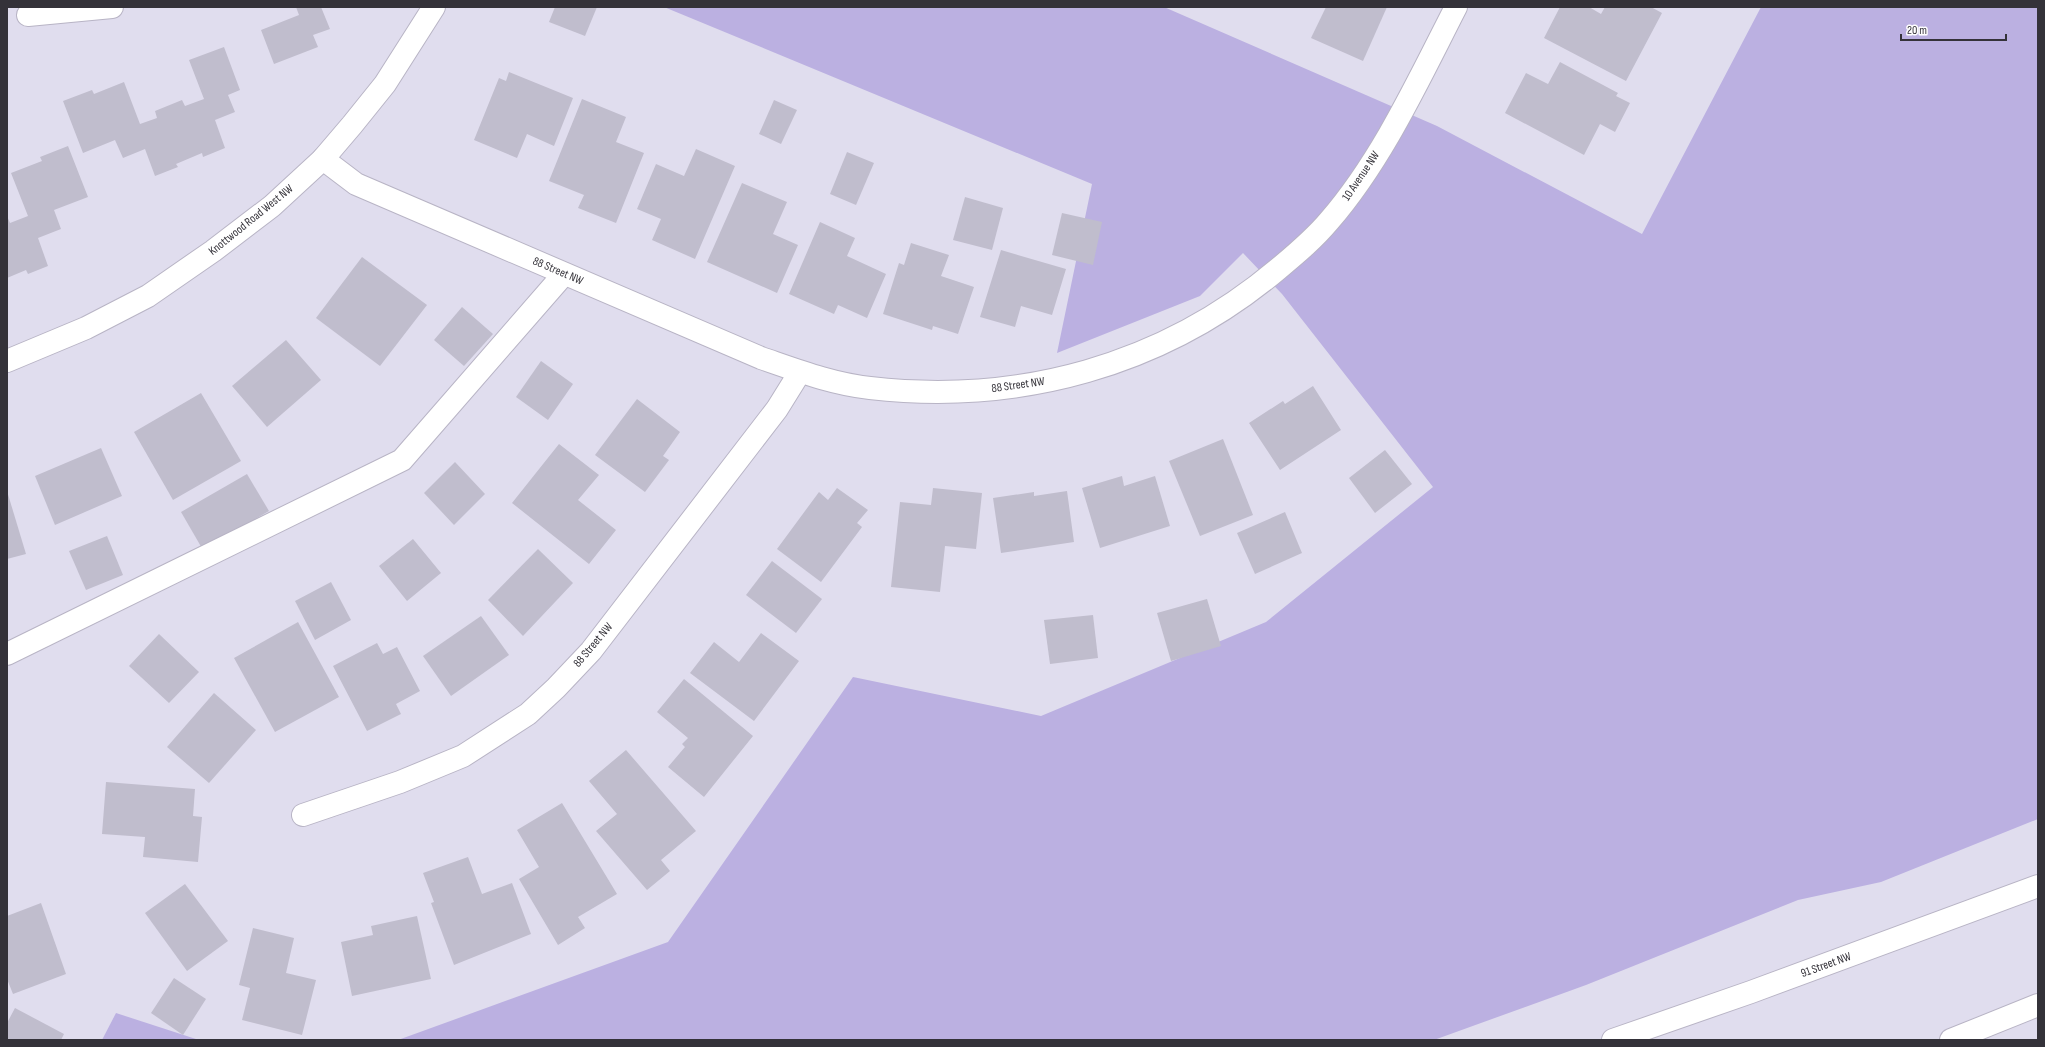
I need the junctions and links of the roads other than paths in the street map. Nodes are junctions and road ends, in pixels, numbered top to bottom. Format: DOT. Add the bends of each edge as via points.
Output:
graph roads {
  1 [pos="112,7"];
  2 [pos="434,7"];
  3 [pos="1456,7"];
  4 [pos="28,15"];
  5 [pos="323,158"];
  6 [pos="564,274"];
  7 [pos="1224,310"];
  8 [pos="7,360"];
  9 [pos="800,372"];
  10 [pos="7,654"];
  11 [pos="303,815"];
  12 [pos="2038,886"];
  13 [pos="2038,1005"];
  14 [pos="1613,1040"];
  15 [pos="1951,1040"];
  1 -- 4 [label="street"];
  2 -- 5 [label="street, Knottwood Road West NW" via="384,84"];
  3 -- 7 [label="street, 10 Avenue NW" via="1390,130 1357,185 1329,221 1300,250 1258,286"];
  5 -- 6 [label="street, 88 Street NW" via="356,184"];
  5 -- 8 [label="street, Knottwood Road West NW" via="272,206 148,296 86,328"];
  6 -- 9 [label="street, 88 Street NW" via="760,358"];
  6 -- 10 [label="street" via="402,460"];
  7 -- 9 [label="street, 88 Street NW" via="1185,333 1110,365 1032,384 971,391 917,391 868,388"];
  9 -- 11 [label="street, 88 Street NW" via="777,409 591,650 528,714 463,756 400,782"];
  12 -- 14 [label="street, 91 Street NW"];
  13 -- 15 [label="street"];
}
